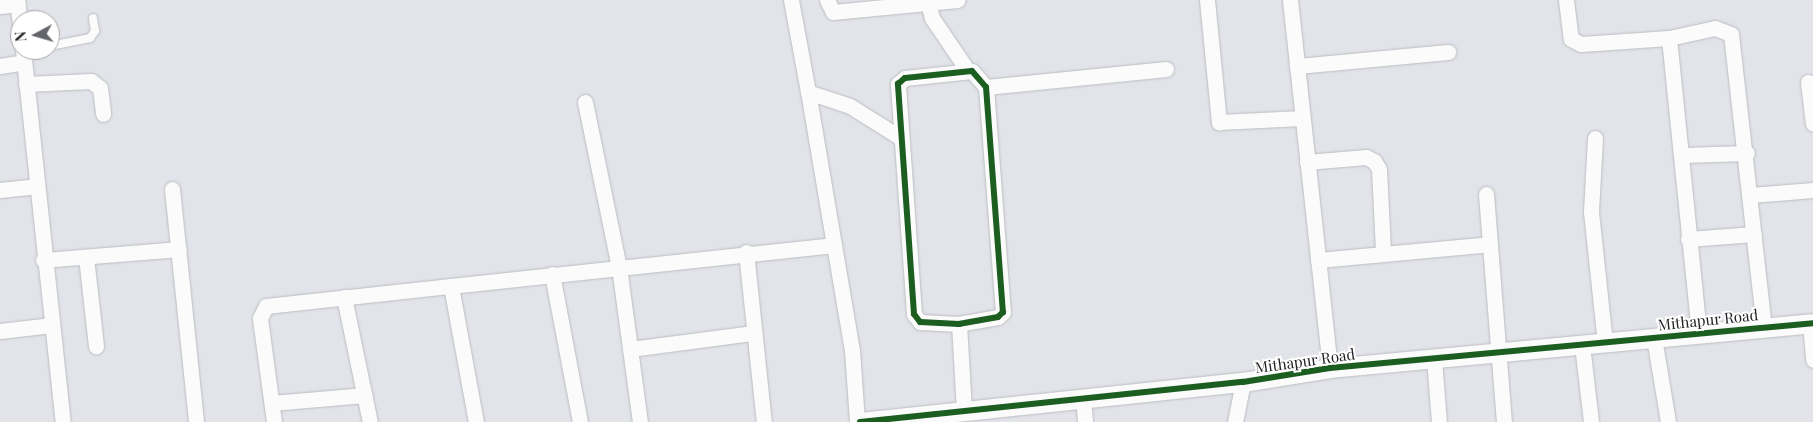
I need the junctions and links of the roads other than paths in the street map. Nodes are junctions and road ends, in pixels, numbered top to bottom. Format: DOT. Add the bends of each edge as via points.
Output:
graph roads {
  1 [pos="791,0"];
  2 [pos="827,0"];
  3 [pos="958,0"];
  4 [pos="1207,0"];
  5 [pos="1290,0"];
  6 [pos="1566,0"];
  7 [pos="18,2"];
  8 [pos="928,3"];
  9 [pos="0,6"];
  10 [pos="93,18"];
  11 [pos="1669,38"];
  12 [pos="60,44"];
  13 [pos="1448,52"];
  14 [pos="14,60"];
  15 [pos="23,60"];
  16 [pos="0,66"];
  17 [pos="1297,66"];
  18 [pos="1166,68"];
  19 [pos="968,71"];
  20 [pos="1808,82"];
  21 [pos="26,84"];
  22 [pos="986,87"];
  23 [pos="808,92"];
  24 [pos="585,102"];
  25 [pos="103,114"];
  26 [pos="1813,117"];
  27 [pos="1302,118"];
  28 [pos="901,138"];
  29 [pos="1595,138"];
  30 [pos="1746,153"];
  31 [pos="1683,155"];
  32 [pos="1307,162"];
  33 [pos="36,186"];
  34 [pos="172,189"];
  35 [pos="0,190"];
  36 [pos="1813,190"];
  37 [pos="1486,194"];
  38 [pos="1751,195"];
  39 [pos="1754,234"];
  40 [pos="1688,240"];
  41 [pos="1489,244"];
  42 [pos="834,245"];
  43 [pos="178,249"];
  44 [pos="1383,251"];
  45 [pos="746,252"];
  46 [pos="86,257"];
  47 [pos="43,260"];
  48 [pos="1318,260"];
  49 [pos="618,267"];
  50 [pos="552,274"];
  51 [pos="451,286"];
  52 [pos="344,296"];
  53 [pos="1811,323"];
  54 [pos="959,324"];
  55 [pos="52,325"];
  56 [pos="1764,328"];
  57 [pos="0,331"];
  58 [pos="754,333"];
  59 [pos="1699,334"];
  60 [pos="1654,338"];
  61 [pos="1605,343"];
  62 [pos="96,346"];
  63 [pos="1582,346"];
  64 [pos="630,349"];
  65 [pos="1498,354"];
  66 [pos="1434,359"];
  67 [pos="1813,360"];
  68 [pos="1330,368"];
  69 [pos="1244,382"];
  70 [pos="364,395"];
  71 [pos="1083,398"];
  72 [pos="272,403"];
  73 [pos="964,410"];
  74 [pos="905,419"];
  75 [pos="196,420"];
  76 [pos="63,422"];
  77 [pos="274,422"];
  78 [pos="370,422"];
  79 [pos="476,422"];
  80 [pos="580,422"];
  81 [pos="640,422"];
  82 [pos="764,422"];
  83 [pos="859,422"];
  84 [pos="1085,422"];
  85 [pos="1235,422"];
  86 [pos="1439,422"];
  87 [pos="1504,422"];
  88 [pos="1591,422"];
  89 [pos="1668,422"];
  1 -- 23 [label="street"];
  2 -- 8 [label="street" via="833,12"];
  3 -- 8 [label="street"];
  4 -- 27 [label="street" via="1219,122"];
  5 -- 17 [label="street"];
  6 -- 11 [label="street" via="1570,34 1577,42"];
  7 -- 9 [label="street"];
  8 -- 19 [label="street" via="932,18"];
  10 -- 12 [label="lane" via="95,31 90,38"];
  11 -- 30 [label="street" via="1715,28 1731,34"];
  11 -- 31 [label="street"];
  13 -- 17 [label="street"];
  14 -- 16 [label="street"];
  15 -- 21 [label="street"];
  17 -- 27 [label="street"];
  18 -- 22 [label="street"];
  19 -- 22 [label="street" via="978,72"];
  19 -- 28 [label="street" via="901,80"];
  20 -- 26 [label="street"];
  21 -- 25 [label="street" via="91,81 100,88"];
  21 -- 33 [label="street"];
  22 -- 54 [label="street" via="1003,312 998,317"];
  23 -- 28 [label="street" via="850,106"];
  23 -- 42 [label="street"];
  24 -- 49 [label="street"];
  27 -- 32 [label="street"];
  28 -- 54 [label="street" via="916,319"];
  29 -- 61 [label="street" via="1591,212"];
  30 -- 31 [label="street"];
  30 -- 38 [label="street"];
  31 -- 40 [label="street"];
  32 -- 44 [label="street" via="1366,157 1374,161 1379,169"];
  32 -- 48 [label="street"];
  33 -- 35 [label="street"];
  33 -- 47 [label="street"];
  34 -- 43 [label="street"];
  36 -- 38 [label="street"];
  37 -- 41 [label="street"];
  38 -- 39 [label="street"];
  39 -- 40 [label="street"];
  39 -- 56 [label="street"];
  40 -- 59 [label="street"];
  41 -- 44 [label="street"];
  41 -- 65 [label="street"];
  42 -- 45 [label="street"];
  42 -- 83 [label="street" via="852,350"];
  43 -- 46 [label="street"];
  43 -- 75 [label="street"];
  44 -- 48 [label="street"];
  45 -- 49 [label="street"];
  45 -- 58 [label="street"];
  46 -- 47 [label="street"];
  46 -- 62 [label="street"];
  47 -- 55 [label="street"];
  48 -- 68 [label="street"];
  49 -- 50 [label="street"];
  49 -- 64 [label="street"];
  50 -- 51 [label="street"];
  50 -- 80 [label="street"];
  51 -- 52 [label="street"];
  51 -- 79 [label="street"];
  52 -- 70 [label="street"];
  52 -- 72 [label="street" via="279,303 261,311"];
  53 -- 56 [label="street, Mithapur Road"];
  53 -- 67 [label="street"];
  54 -- 73 [label="street"];
  55 -- 57 [label="street"];
  55 -- 76 [label="street"];
  56 -- 59 [label="street, Mithapur Road"];
  58 -- 64 [label="street"];
  58 -- 82 [label="street"];
  59 -- 60 [label="street, Mithapur Road"];
  60 -- 61 [label="street, Mithapur Road"];
  60 -- 89 [label="street"];
  61 -- 63 [label="street, Mithapur Road"];
  63 -- 65 [label="street, Mithapur Road"];
  63 -- 88 [label="street"];
  64 -- 81 [label="street"];
  65 -- 66 [label="street, Mithapur Road"];
  65 -- 87 [label="street"];
  66 -- 68 [label="street, Mithapur Road"];
  66 -- 86 [label="street"];
  68 -- 69 [label="street, Mithapur Road"];
  69 -- 71 [label="street, Mithapur Road"];
  69 -- 85 [label="street"];
  70 -- 72 [label="street"];
  70 -- 78 [label="street"];
  71 -- 73 [label="street, Mithapur Road"];
  71 -- 84 [label="street"];
  72 -- 77 [label="street"];
  73 -- 74 [label="street, Mithapur Road"];
  74 -- 83 [label="street, Mithapur Road"];
}
